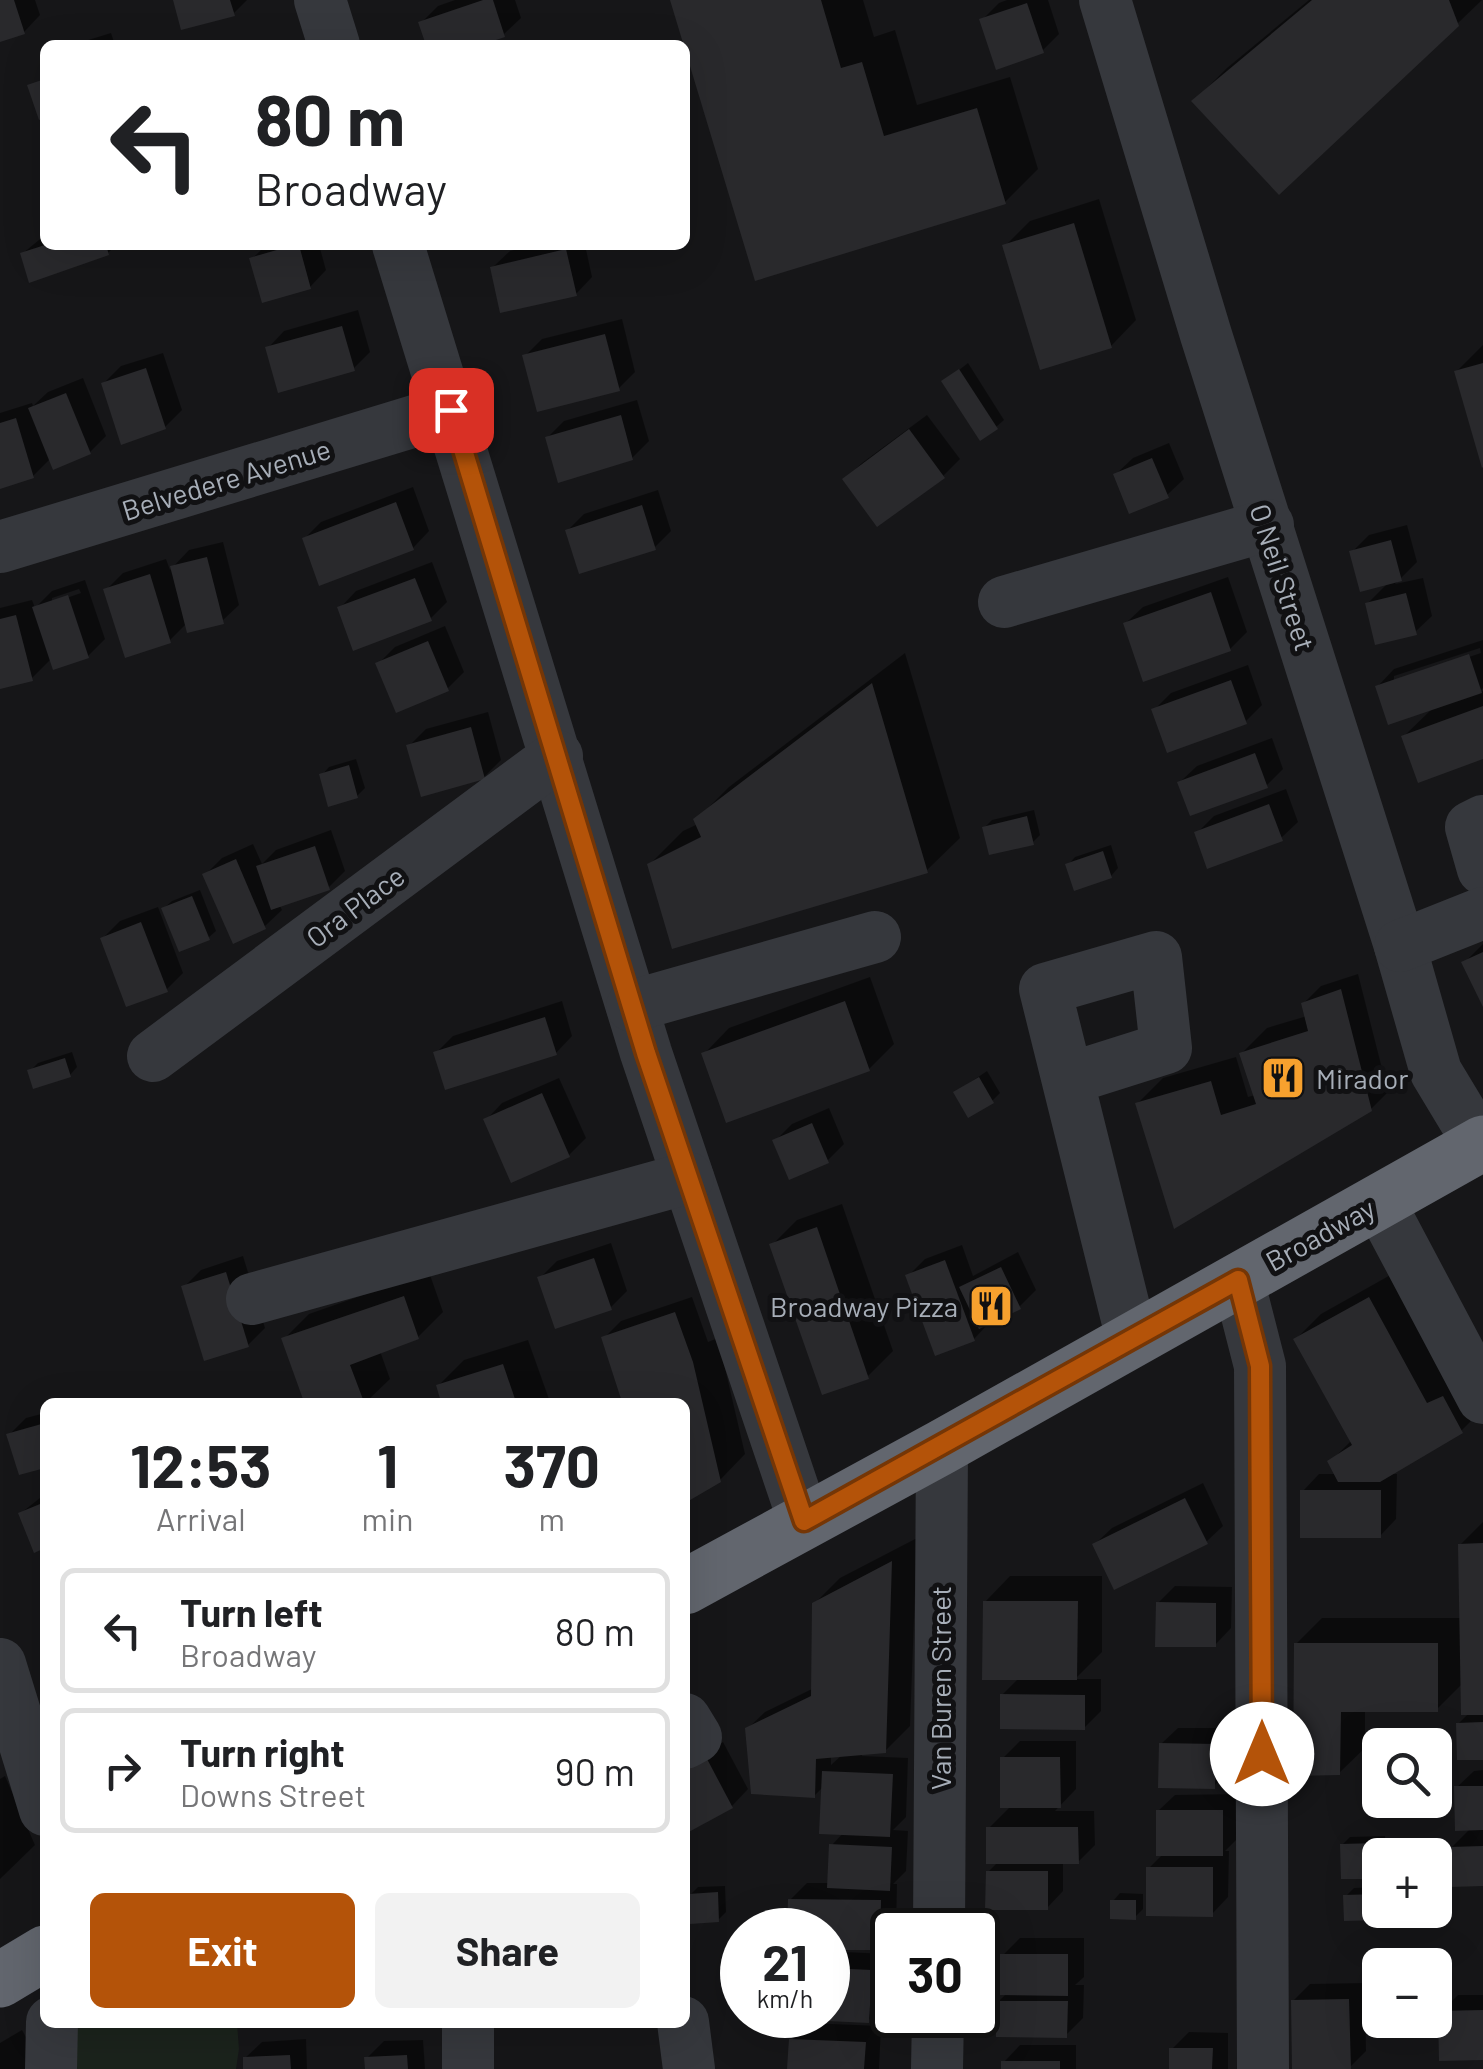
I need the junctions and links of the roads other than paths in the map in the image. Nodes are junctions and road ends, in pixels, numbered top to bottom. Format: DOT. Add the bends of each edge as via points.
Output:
graph roads {
  1 [pos="320,0"];
  2 [pos="1104,0"];
  3 [pos="332,40"];
  4 [pos="400,250"];
  5 [pos="451,410"];
  6 [pos="1268,526"];
  7 [pos="0,547"];
  8 [pos="1004,602"];
  9 [pos="557,756"];
  10 [pos="1483,821"];
  11 [pos="1483,869"];
  12 [pos="1483,913"];
  13 [pos="875,936"];
  14 [pos="1400,946"];
  15 [pos="632,1006"];
  16 [pos="153,1056"];
  17 [pos="1068,1079"];
  18 [pos="1482,1144"];
  19 [pos="688,1178"];
  20 [pos="1378,1202"];
  21 [pos="1238,1280"];
  22 [pos="252,1299"];
  23 [pos="1132,1340"];
  24 [pos="1483,1398"];
  25 [pos="942,1447"];
  26 [pos="804,1521"];
  27 [pos="690,1584"];
  28 [pos="0,1664"];
  29 [pos="40,1794"];
  30 [pos="938,1908"];
  31 [pos="40,1956"];
  32 [pos="0,1980"];
  33 [pos="52,2028"];
  34 [pos="468,2028"];
  35 [pos="683,2028"];
  36 [pos="938,2038"];
  37 [pos="51,2069"];
  38 [pos="468,2069"];
  39 [pos="688,2069"];
  40 [pos="938,2069"];
  41 [pos="1263,2069"];
  1 -- 3 [label="street"];
  2 -- 6 [label="street, O Neil Street"];
  4 -- 5 [label="street"];
  5 -- 7 [label="street, Belvedere Avenue"];
  5 -- 9 [label="street"];
  6 -- 8 [label="street"];
  6 -- 14 [label="street, O Neil Street"];
  9 -- 15 [label="street"];
  9 -- 16 [label="street, Ora Place"];
  10 -- 11 [label="street" via="1471,827"];
  12 -- 14 [label="street"];
  13 -- 15 [label="street"];
  14 -- 18 [label="street, O Neil Street" via="1436,1072"];
  15 -- 19 [label="street"];
  17 -- 23 [label="street"];
  18 -- 20 [label="highway, Broadway"];
  19 -- 22 [label="street"];
  19 -- 26 [label="street"];
  20 -- 21 [label="highway, Broadway"];
  20 -- 24 [label="street"];
  21 -- 23 [label="highway, Broadway"];
  21 -- 41 [label="street" via="1260,1366"];
  23 -- 25 [label="highway, Broadway"];
  25 -- 26 [label="highway, Broadway"];
  25 -- 30 [label="street, Van Buren Street"];
  26 -- 27 [label="highway, Broadway"];
  28 -- 29 [label="street"];
  31 -- 32 [label="highway"];
  33 -- 37 [label="street"];
  34 -- 38 [label="street"];
  35 -- 39 [label="street"];
  36 -- 40 [label="street"];
}
